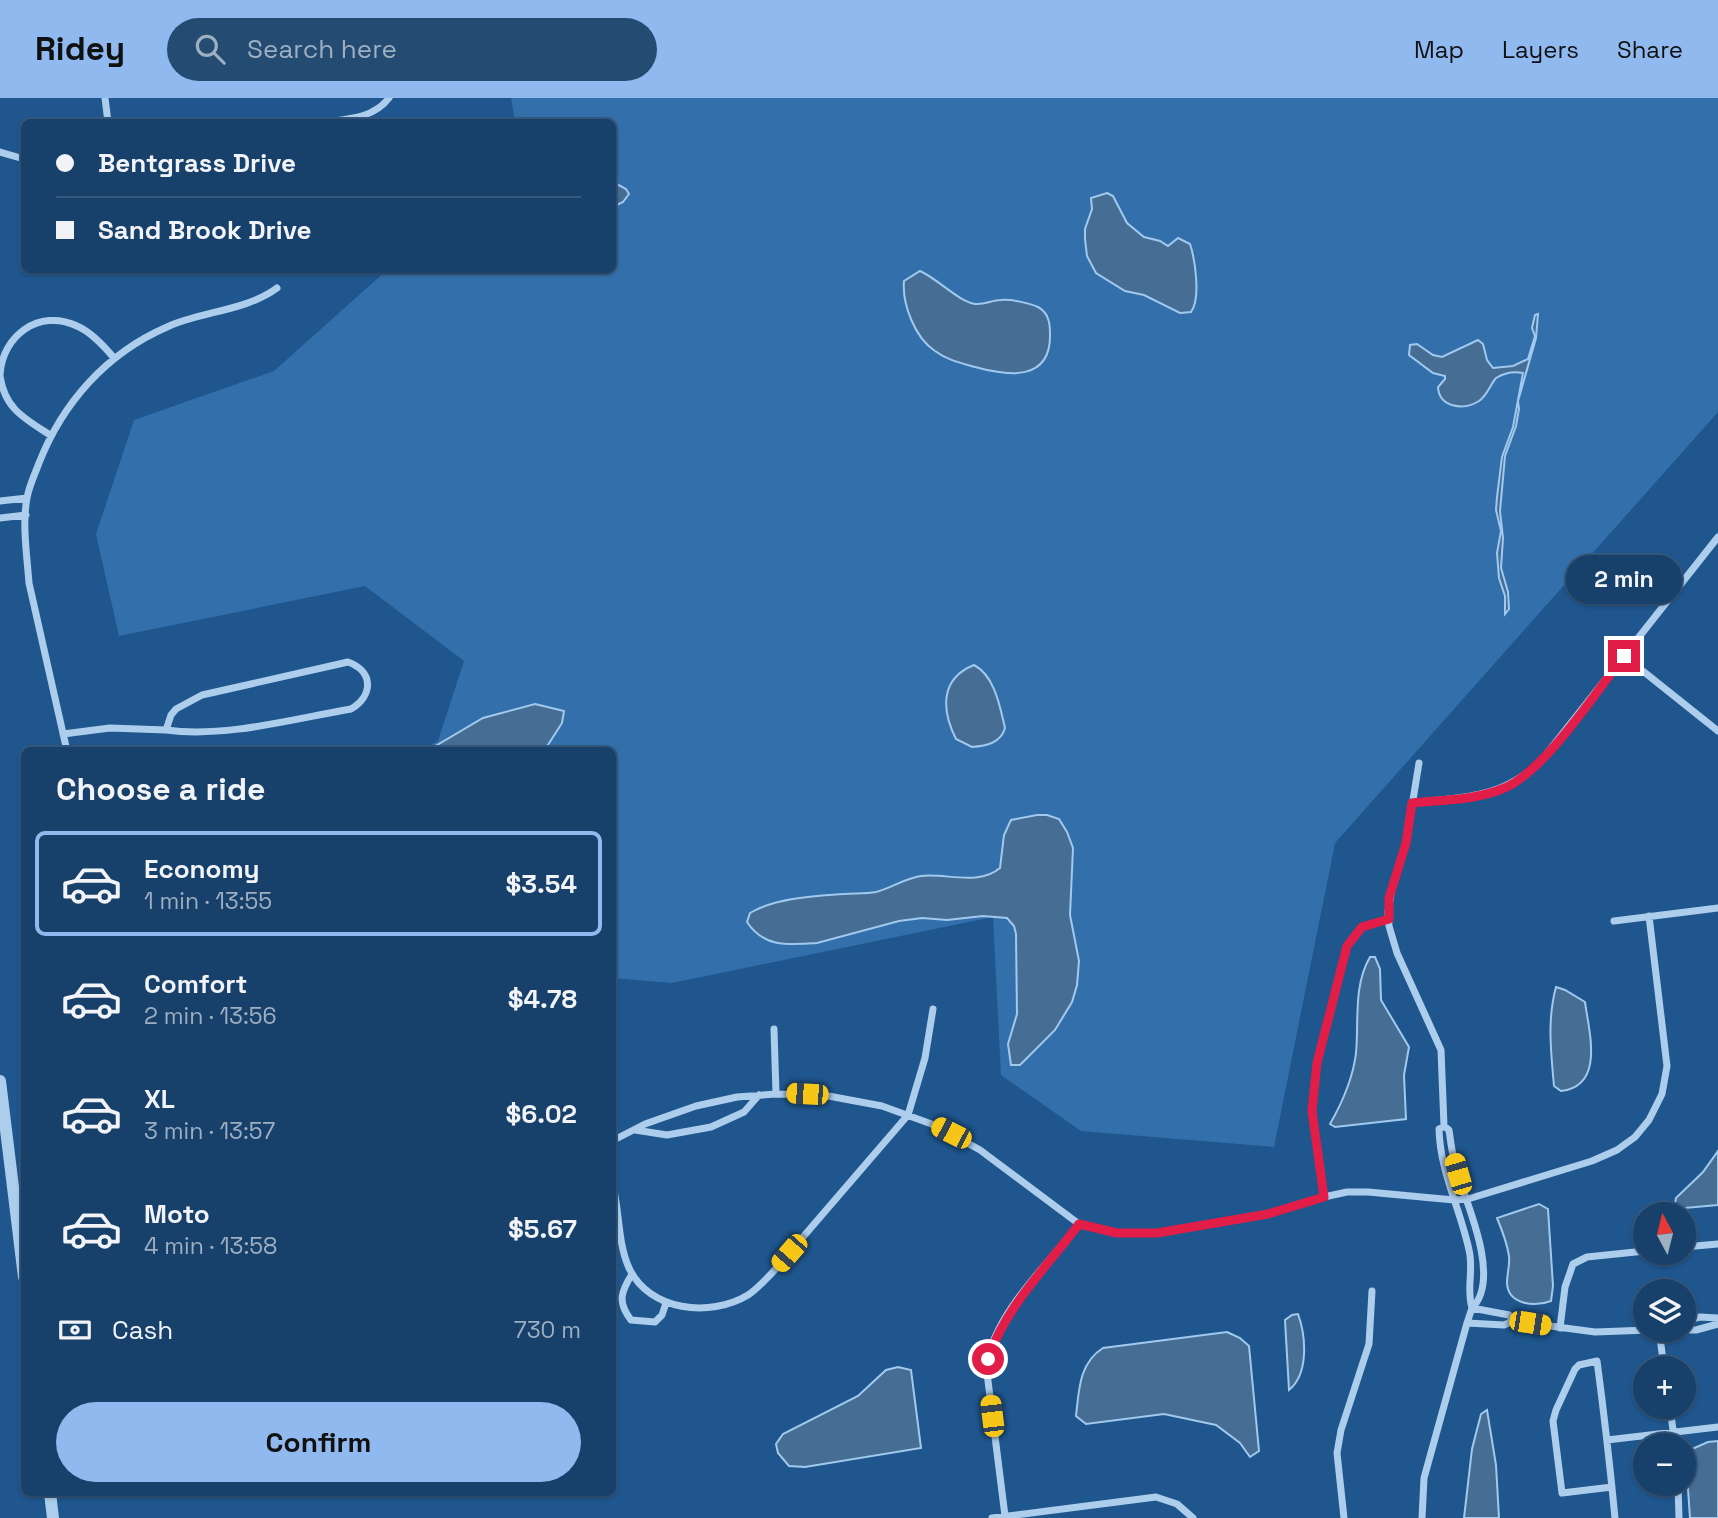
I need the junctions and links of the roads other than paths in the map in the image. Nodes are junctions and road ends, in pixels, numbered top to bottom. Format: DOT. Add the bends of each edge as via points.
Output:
graph roads {
  1 [pos="105,98"];
  2 [pos="388,100"];
  3 [pos="108,119"];
  4 [pos="344,119"];
  5 [pos="0,152"];
  6 [pos="21,158"];
  7 [pos="277,288"];
  8 [pos="114,358"];
  9 [pos="0,375"];
  10 [pos="50,435"];
  11 [pos="27,498"];
  12 [pos="0,501"];
  13 [pos="26,515"];
  14 [pos="0,518"];
  15 [pos="1718,537"];
  16 [pos="1624,656"];
  17 [pos="166,730"];
  18 [pos="1718,731"];
  19 [pos="63,734"];
  20 [pos="66,747"];
  21 [pos="1419,763"];
  22 [pos="1412,803"];
  23 [pos="1718,908"];
  24 [pos="1649,916"];
  25 [pos="1389,919"];
  26 [pos="1614,921"];
  27 [pos="933,1009"];
  28 [pos="774,1028"];
  29 [pos="0,1081"];
  30 [pos="776,1094"];
  31 [pos="759,1095"];
  32 [pos="908,1115"];
  33 [pos="1444,1126"];
  34 [pos="634,1129"];
  35 [pos="616,1139"];
  36 [pos="1324,1197"];
  37 [pos="1468,1199"];
  38 [pos="1454,1200"];
  39 [pos="616,1206"];
  40 [pos="1079,1224"];
  41 [pos="1718,1244"];
  42 [pos="1696,1246"];
  43 [pos="21,1252"];
  44 [pos="1633,1252"];
  45 [pos="632,1274"];
  46 [pos="1372,1291"];
  47 [pos="666,1303"];
  48 [pos="1472,1308"];
  49 [pos="1696,1318"];
  50 [pos="1718,1318"];
  51 [pos="1513,1321"];
  52 [pos="1467,1323"];
  53 [pos="1718,1324"];
  54 [pos="1560,1328"];
  55 [pos="1696,1330"];
  56 [pos="1633,1331"];
  57 [pos="1671,1419"];
  58 [pos="1718,1427"];
  59 [pos="1673,1432"];
  60 [pos="1607,1440"];
  61 [pos="1612,1487"];
  62 [pos="50,1496"];
  63 [pos="1678,1496"];
  64 [pos="1005,1516"];
  65 [pos="53,1518"];
  66 [pos="992,1518"];
  67 [pos="1193,1518"];
  68 [pos="1344,1518"];
  69 [pos="1422,1518"];
  70 [pos="1615,1518"];
  71 [pos="1679,1518"];
  1 -- 3 [label="street"];
  2 -- 4 [label="street" via="372,113"];
  5 -- 6 [label="street"];
  7 -- 8 [label="street" via="255,300 166,327"];
  8 -- 9 [label="street" via="84,329 46,321 13,338 3,355"];
  8 -- 10 [label="street" via="76,395"];
  9 -- 10 [label="street" via="9,404"];
  10 -- 11 [label="street"];
  11 -- 12 [label="street"];
  11 -- 13 [label="street"];
  13 -- 14 [label="street"];
  13 -- 19 [label="street" via="29,583"];
  15 -- 16 [label="street"];
  16 -- 18 [label="street"];
  16 -- 22 [label="street" via="1541,761 1519,780 1489,793"];
  17 -- 17 [label="street" via="224,730 351,709 364,698 368,680 363,670 348,662 202,695 176,709"];
  17 -- 19 [label="street" via="110,728"];
  19 -- 20 [label="street"];
  21 -- 22 [label="street"];
  22 -- 25 [label="street" via="1406,843 1389,898"];
  23 -- 24 [label="street"];
  24 -- 26 [label="street"];
  24 -- 37 [label="street" via="1667,1066 1653,1114 1635,1137 1605,1156"];
  25 -- 33 [label="street" via="1397,953 1441,1050"];
  25 -- 36 [label="street" via="1362,927 1347,946 1317,1063 1312,1111"];
  27 -- 32 [label="street"];
  28 -- 30 [label="street"];
  29 -- 43 [label="street"];
  30 -- 31 [label="street"];
  30 -- 32 [label="street" via="844,1098"];
  31 -- 34 [label="street" via="696,1106"];
  31 -- 34 [label="street" via="744,1112 702,1129 667,1135"];
  32 -- 40 [label="street" via="980,1150"];
  32 -- 47 [label="street" via="758,1288 722,1304 691,1307"];
  33 -- 37 [label="street" via="1449,1130 1453,1158"];
  33 -- 38 [label="street" via="1439,1129 1440,1145"];
  34 -- 35 [label="street"];
  36 -- 38 [label="street" via="1368,1192"];
  36 -- 40 [label="street" via="1268,1214 1157,1233 1117,1233"];
  37 -- 38 [label="street"];
  37 -- 48 [label="street" via="1483,1265 1479,1302"];
  38 -- 48 [label="street" via="1470,1253"];
  39 -- 45 [label="street"];
  40 -- 64 [label="street" via="1016,1303 986,1365"];
  41 -- 42 [label="street"];
  44 -- 54 [label="street" via="1587,1256 1573,1264"];
  45 -- 47 [label="street" via="644,1289"];
  45 -- 47 [label="street" via="622,1298 623,1310 631,1320 655,1322"];
  46 -- 68 [label="street" via="1369,1344 1337,1452"];
  48 -- 51 [label="street" via="1509,1315"];
  48 -- 52 [label="street"];
  49 -- 50 [label="street"];
  51 -- 52 [label="street" via="1504,1325"];
  51 -- 54 [label="street"];
  52 -- 69 [label="street" via="1424,1478"];
  53 -- 55 [label="street"];
  54 -- 56 [label="street"];
  57 -- 59 [label="street"];
  58 -- 59 [label="street"];
  59 -- 60 [label="street"];
  60 -- 61 [label="street"];
  60 -- 61 [label="street" via="1597,1361 1580,1365 1553,1421 1562,1493"];
  61 -- 70 [label="street"];
  62 -- 65 [label="street"];
  63 -- 71 [label="street"];
  64 -- 66 [label="street"];
  64 -- 67 [label="street" via="1162,1498"];
}
